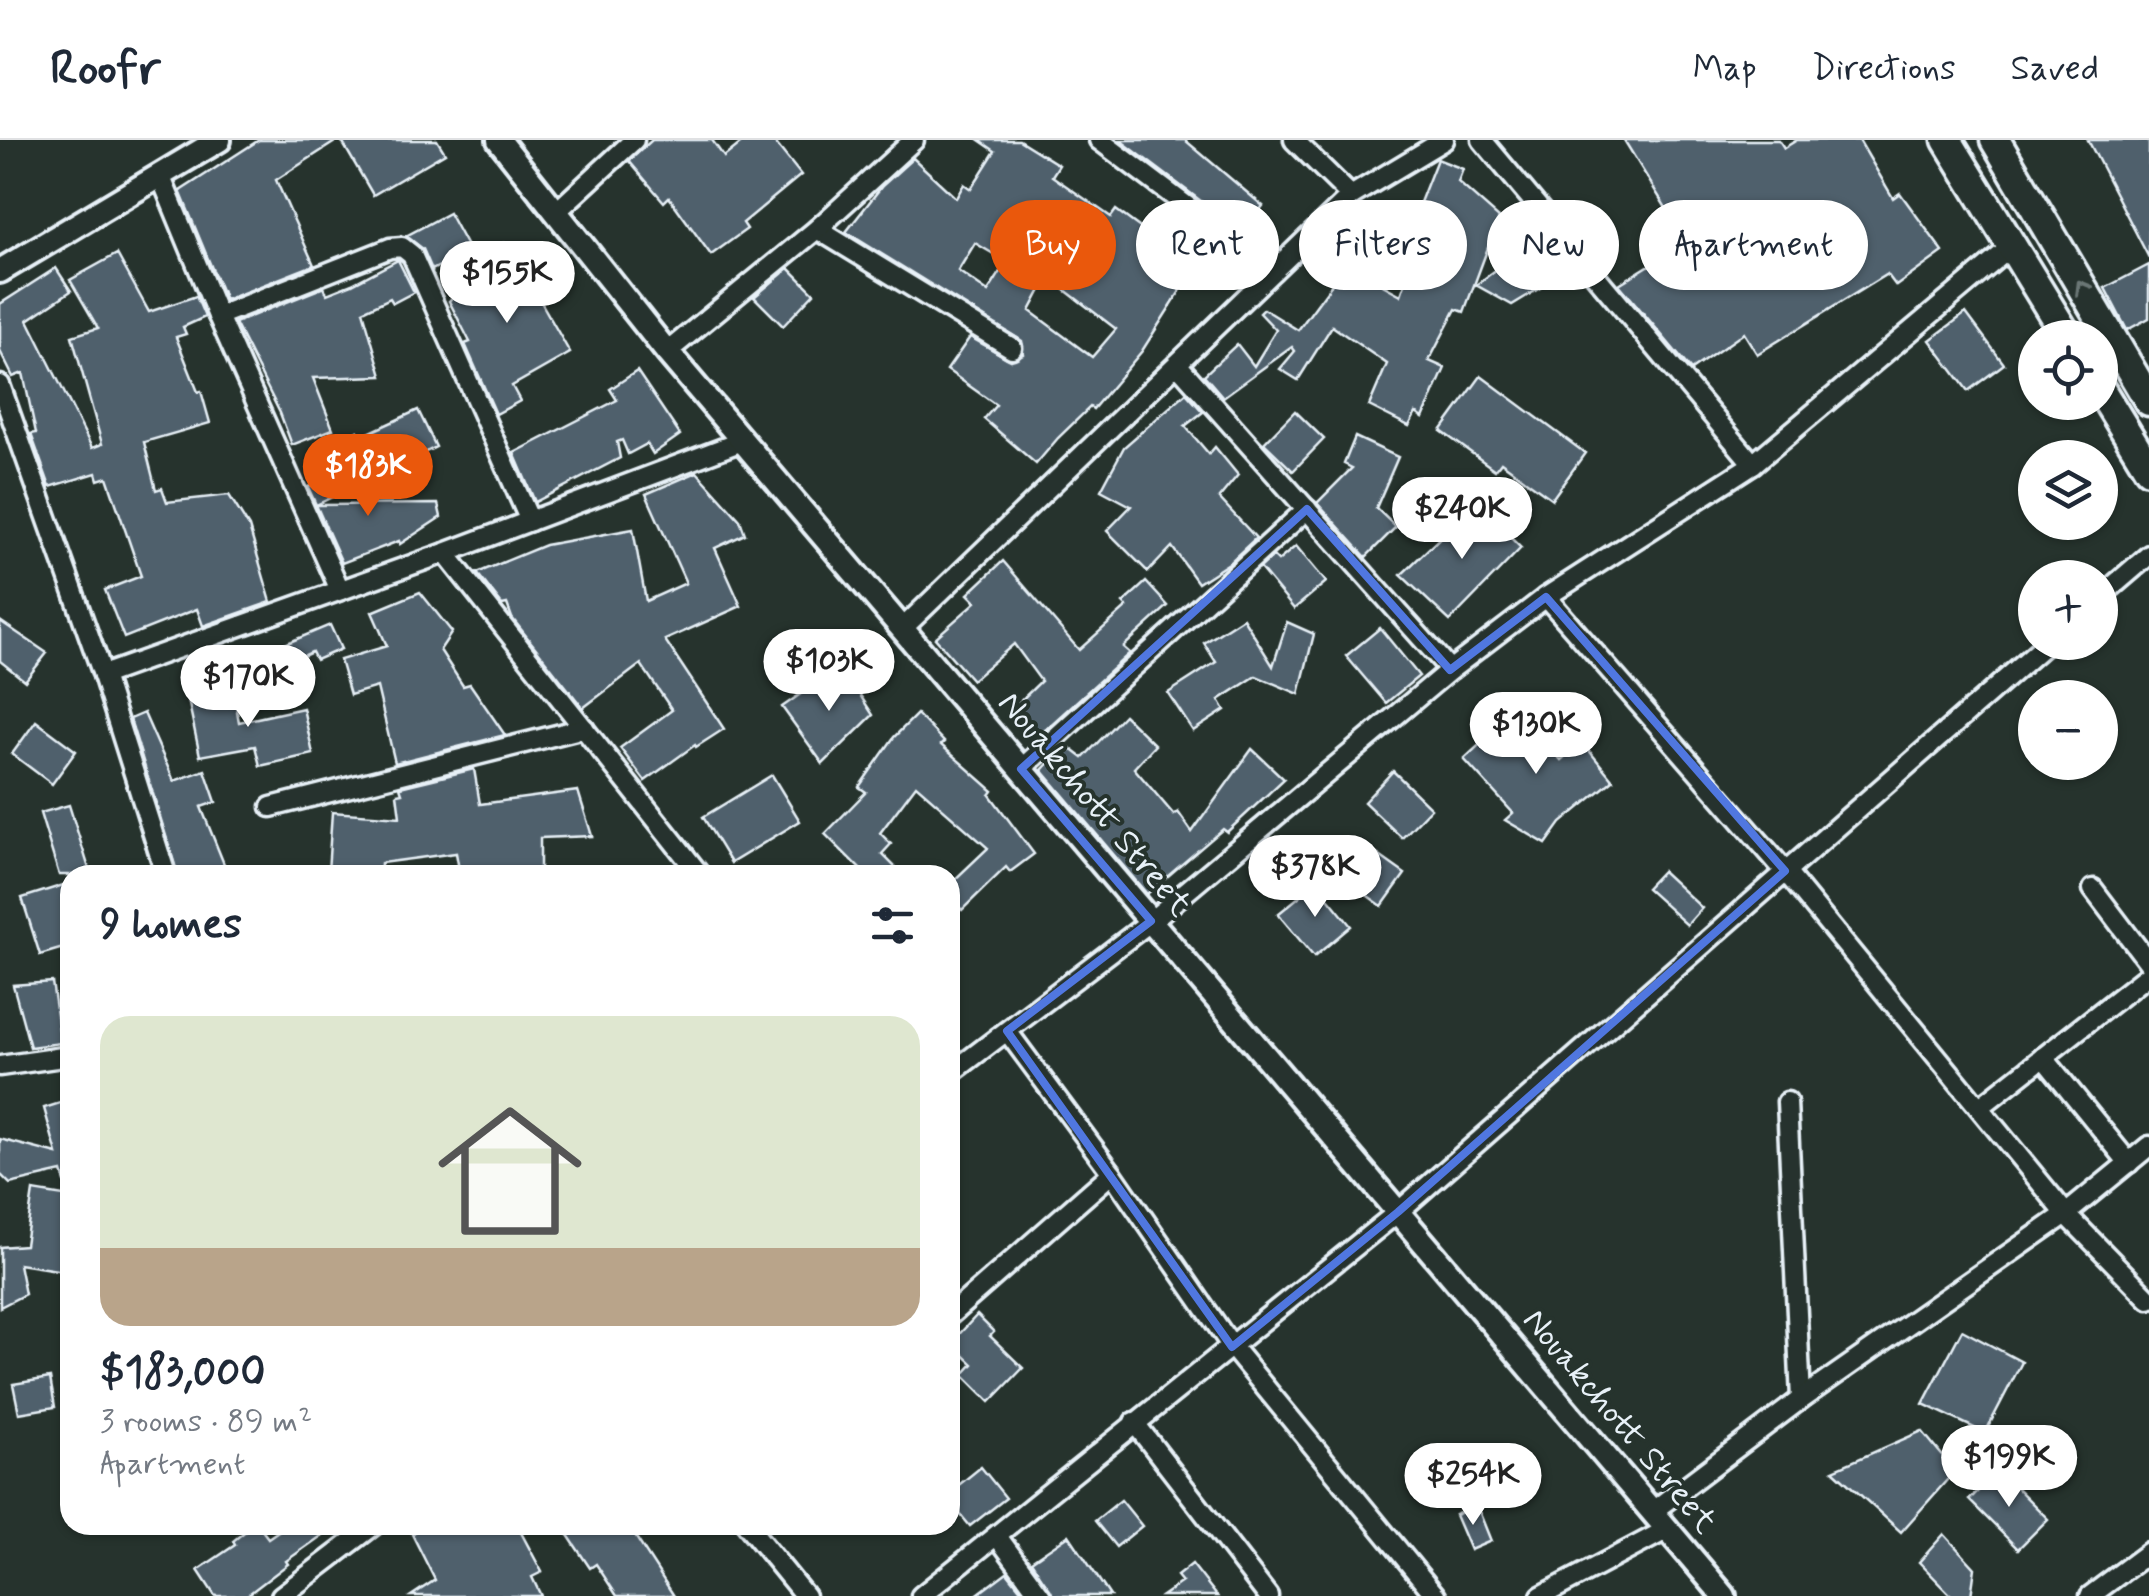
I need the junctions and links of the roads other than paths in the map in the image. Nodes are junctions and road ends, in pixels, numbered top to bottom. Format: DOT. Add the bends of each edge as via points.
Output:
graph roads {
  1 [pos="219,140"];
  2 [pos="499,140"];
  3 [pos="634,140"];
  4 [pos="914,140"];
  5 [pos="1098,140"];
  6 [pos="1294,140"];
  7 [pos="1444,140"];
  8 [pos="1482,140"];
  9 [pos="1947,140"];
  10 [pos="1995,140"];
  11 [pos="160,175"];
  12 [pos="1351,196"];
  13 [pos="1179,200"];
  14 [pos="556,212"];
  15 [pos="817,229"];
  16 [pos="2012,246"];
  17 [pos="1279,266"];
  18 [pos="0,271"];
  19 [pos="1254,290"];
  20 [pos="218,316"];
  21 [pos="2057,320"];
  22 [pos="1012,348"];
  23 [pos="667,352"];
  24 [pos="1177,364"];
  25 [pos="0,385"];
  26 [pos="2149,401"];
  27 [pos="2118,418"];
  28 [pos="742,441"];
  29 [pos="1753,464"];
  30 [pos="2149,469"];
  31 [pos="1307,510"];
  32 [pos="530,521"];
  33 [pos="445,553"];
  34 [pos="2149,554"];
  35 [pos="2118,581"];
  36 [pos="340,590"];
  37 [pos="1546,597"];
  38 [pos="902,629"];
  39 [pos="2027,660"];
  40 [pos="1450,670"];
  41 [pos="103,674"];
  42 [pos="584,728"];
  43 [pos="1021,769"];
  44 [pos="271,807"];
  45 [pos="163,865"];
  46 [pos="692,865"];
  47 [pos="1785,870"];
  48 [pos="2093,889"];
  49 [pos="1151,921"];
  50 [pos="2149,963"];
  51 [pos="2149,974"];
  52 [pos="1007,1030"];
  53 [pos="60,1057"];
  54 [pos="2043,1057"];
  55 [pos="0,1066"];
  56 [pos="960,1066"];
  57 [pos="1787,1102"];
  58 [pos="1980,1107"];
  59 [pos="2149,1146"];
  60 [pos="2128,1163"];
  61 [pos="1112,1173"];
  62 [pos="1398,1212"];
  63 [pos="2066,1214"];
  64 [pos="2149,1300"];
  65 [pos="960,1306"];
  66 [pos="1232,1347"];
  67 [pos="1801,1399"];
  68 [pos="1134,1422"];
  69 [pos="1661,1520"];
  70 [pos="361,1535"];
  71 [pos="755,1535"];
  72 [pos="997,1536"];
  73 [pos="2149,1552"];
  74 [pos="1543,1595"];
  75 [pos="281,1596"];
  76 [pos="805,1596"];
  77 [pos="921,1596"];
  78 [pos="1041,1596"];
  79 [pos="1268,1596"];
  80 [pos="1436,1596"];
  81 [pos="1724,1596"];
  82 [pos="2090,1596"];
  1 -- 11 [label="street"];
  2 -- 14 [label="street, Nouakchott Street"];
  3 -- 14 [label="street"];
  4 -- 15 [label="street"];
  5 -- 13 [label="street"];
  6 -- 12 [label="street"];
  7 -- 12 [label="street"];
  8 -- 29 [label="street"];
  9 -- 16 [label="main road"];
  26 -- 10 [label="main road, one-way"];
  11 -- 18 [label="street"];
  11 -- 20 [label="street"];
  12 -- 17 [label="street"];
  14 -- 23 [label="street, Nouakchott Street"];
  15 -- 22 [label="street"];
  15 -- 23 [label="street"];
  16 -- 21 [label="main road"];
  16 -- 29 [label="street"];
  19 -- 24 [label="street"];
  20 -- 32 [label="street" via="402,247 412,255"];
  20 -- 36 [label="street"];
  23 -- 28 [label="street, Nouakchott Street"];
  24 -- 31 [label="street"];
  24 -- 38 [label="street"];
  25 -- 41 [label="street"];
  27 -- 30 [label="main road"];
  28 -- 32 [label="street"];
  28 -- 38 [label="street, Nouakchott Street"];
  29 -- 37 [label="street"];
  31 -- 40 [label="street"];
  31 -- 43 [label="street"];
  32 -- 33 [label="street"];
  33 -- 36 [label="street"];
  33 -- 42 [label="street"];
  34 -- 35 [label="street"];
  36 -- 41 [label="street"];
  37 -- 40 [label="street"];
  37 -- 47 [label="street"];
  38 -- 43 [label="street, Nouakchott Street"];
  39 -- 47 [label="street"];
  40 -- 49 [label="street"];
  41 -- 45 [label="street"];
  42 -- 44 [label="street"];
  42 -- 46 [label="street"];
  43 -- 49 [label="street, Nouakchott Street"];
  47 -- 58 [label="street"];
  47 -- 62 [label="street"];
  48 -- 50 [label="street"];
  49 -- 52 [label="street"];
  49 -- 62 [label="street, Nouakchott Street"];
  51 -- 54 [label="street"];
  52 -- 56 [label="street"];
  52 -- 61 [label="street"];
  53 -- 55 [label="street"];
  54 -- 58 [label="street"];
  54 -- 60 [label="street"];
  57 -- 67 [label="street"];
  58 -- 63 [label="street"];
  59 -- 60 [label="street"];
  60 -- 63 [label="street"];
  61 -- 65 [label="street"];
  61 -- 66 [label="street"];
  62 -- 66 [label="street"];
  62 -- 69 [label="street, Nouakchott Street"];
  63 -- 64 [label="street"];
  63 -- 67 [label="street"];
  66 -- 68 [label="street"];
  66 -- 80 [label="street"];
  67 -- 69 [label="street"];
  68 -- 72 [label="street"];
  68 -- 79 [label="street"];
  69 -- 74 [label="street"];
  69 -- 81 [label="street, Nouakchott Street"];
  70 -- 75 [label="street"];
  71 -- 76 [label="street"];
  72 -- 77 [label="street"];
  72 -- 78 [label="street"];
  73 -- 82 [label="street"];
}
